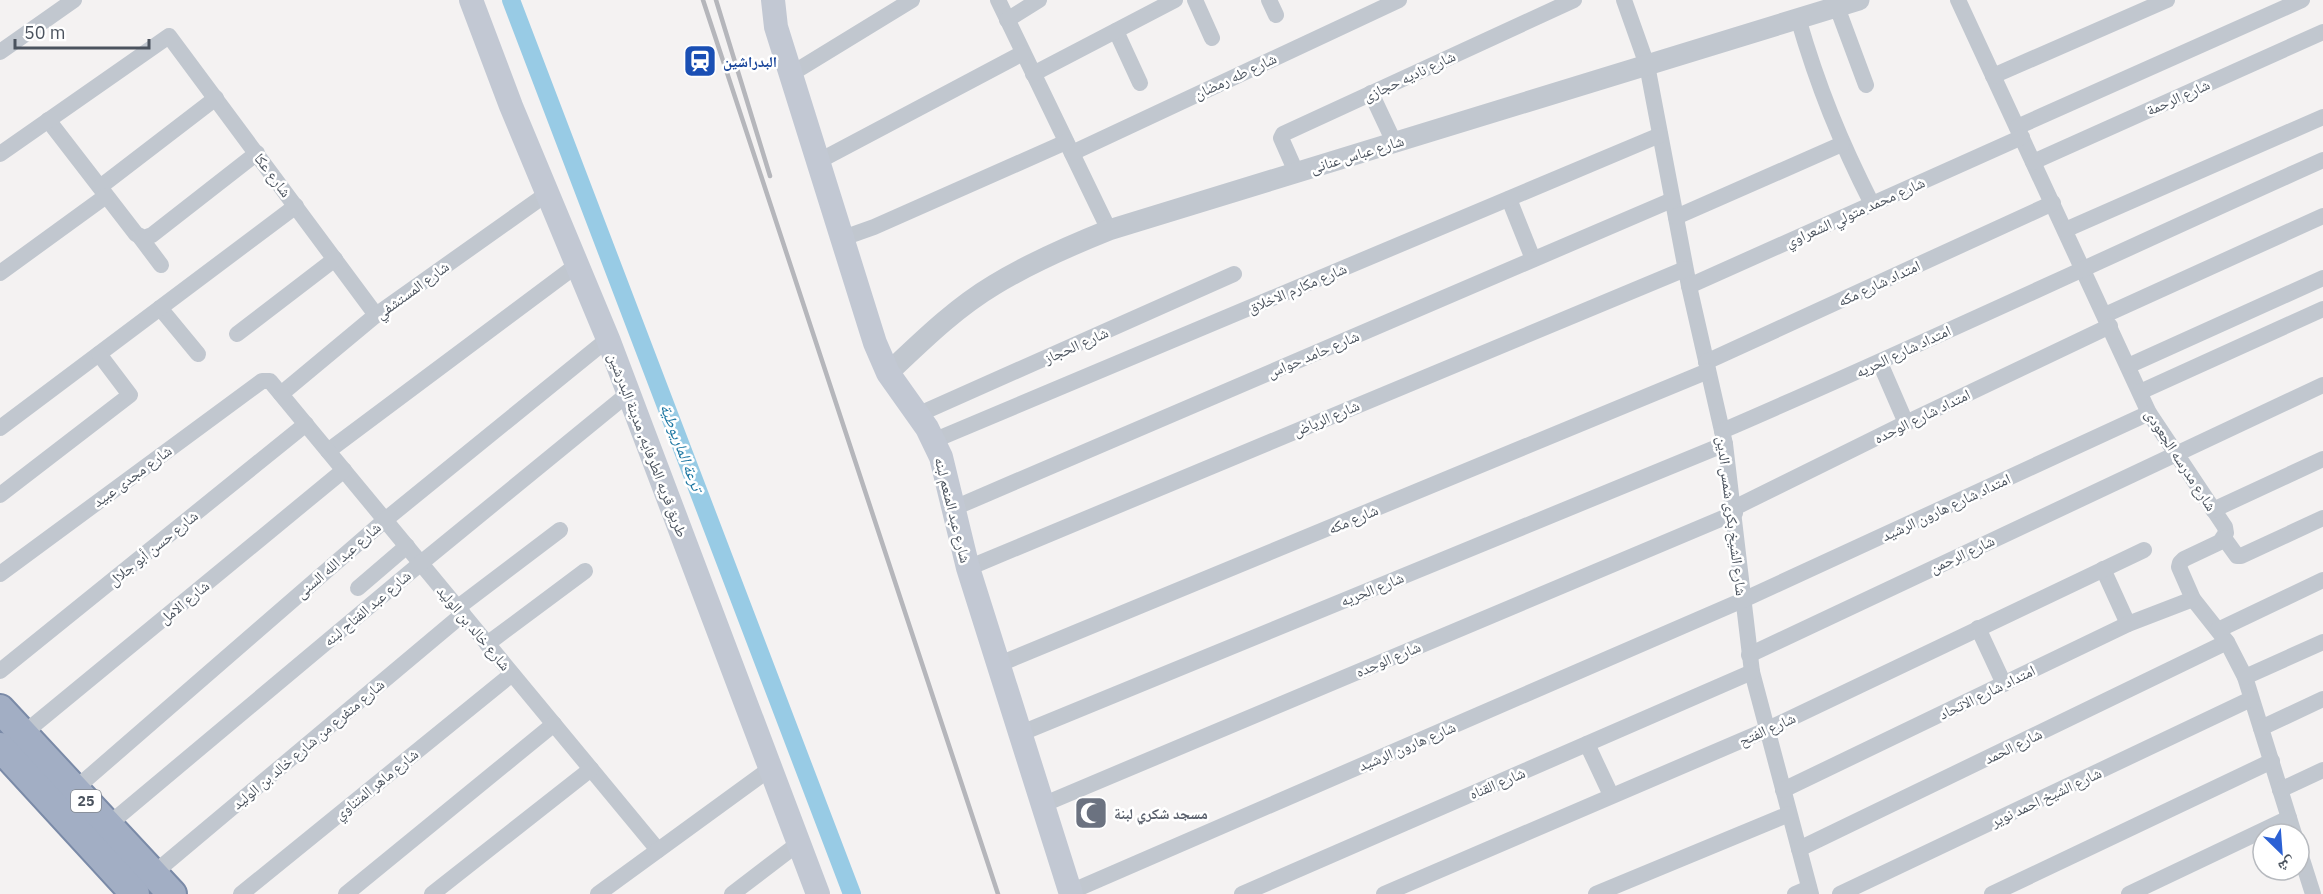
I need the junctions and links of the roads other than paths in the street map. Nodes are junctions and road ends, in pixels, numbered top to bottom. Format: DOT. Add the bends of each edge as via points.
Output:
graph roads {
  1 [pos="73,0"];
  2 [pos="471,0"];
  3 [pos="772,0"];
  4 [pos="912,0"];
  5 [pos="998,0"];
  6 [pos="1039,0"];
  7 [pos="1175,0"];
  8 [pos="1195,0"];
  9 [pos="1399,0"];
  10 [pos="1574,0"];
  11 [pos="1624,0"];
  12 [pos="1859,0"];
  13 [pos="1958,0"];
  14 [pos="2167,0"];
  15 [pos="2302,0"];
  16 [pos="1837,7"];
  17 [pos="1798,18"];
  18 [pos="1007,20"];
  19 [pos="1116,31"];
  20 [pos="2323,32"];
  21 [pos="1212,38"];
  22 [pos="0,52"];
  23 [pos="1023,53"];
  24 [pos="1647,65"];
  25 [pos="791,74"];
  26 [pos="1033,74"];
  27 [pos="1994,76"];
  28 [pos="1140,83"];
  29 [pos="1866,86"];
  30 [pos="1371,93"];
  31 [pos="216,98"];
  32 [pos="2323,117"];
  33 [pos="48,120"];
  34 [pos="2019,132"];
  35 [pos="1660,135"];
  36 [pos="1394,142"];
  37 [pos="1842,144"];
  38 [pos="1069,148"];
  39 [pos="257,153"];
  40 [pos="0,154"];
  41 [pos="2323,160"];
  42 [pos="819,161"];
  43 [pos="2033,162"];
  44 [pos="1296,172"];
  45 [pos="103,192"];
  46 [pos="548,193"];
  47 [pos="1509,199"];
  48 [pos="2053,203"];
  49 [pos="1872,204"];
  50 [pos="296,206"];
  51 [pos="1674,208"];
  52 [pos="2323,216"];
  53 [pos="1109,230"];
  54 [pos="2065,230"];
  55 [pos="140,237"];
  56 [pos="843,238"];
  57 [pos="335,259"];
  58 [pos="1533,259"];
  59 [pos="161,265"];
  60 [pos="578,265"];
  61 [pos="2083,268"];
  62 [pos="1685,269"];
  63 [pos="0,273"];
  64 [pos="1234,274"];
  65 [pos="2323,278"];
  66 [pos="1689,286"];
  67 [pos="160,308"];
  68 [pos="2323,309"];
  69 [pos="376,315"];
  70 [pos="2107,320"];
  71 [pos="237,334"];
  72 [pos="608,339"];
  73 [pos="99,354"];
  74 [pos="198,354"];
  75 [pos="1880,363"];
  76 [pos="2128,366"];
  77 [pos="1707,367"];
  78 [pos="888,373"];
  79 [pos="265,381"];
  80 [pos="2323,385"];
  81 [pos="2140,392"];
  82 [pos="628,393"];
  83 [pos="280,394"];
  84 [pos="2149,413"];
  85 [pos="917,415"];
  86 [pos="1906,423"];
  87 [pos="306,424"];
  88 [pos="0,428"];
  89 [pos="1724,438"];
  90 [pos="935,440"];
  91 [pos="328,451"];
  92 [pos="2176,454"];
  93 [pos="2323,459"];
  94 [pos="344,470"];
  95 [pos="0,495"];
  96 [pos="954,508"];
  97 [pos="2213,510"];
  98 [pos="1734,511"];
  99 [pos="2323,518"];
  100 [pos="385,520"];
  101 [pos="560,530"];
  102 [pos="2224,538"];
  103 [pos="407,546"];
  104 [pos="2145,550"];
  105 [pos="420,563"];
  106 [pos="968,568"];
  107 [pos="2103,569"];
  108 [pos="585,571"];
  109 [pos="0,574"];
  110 [pos="2323,580"];
  111 [pos="358,588"];
  112 [pos="2193,599"];
  113 [pos="1743,600"];
  114 [pos="460,611"];
  115 [pos="2128,624"];
  116 [pos="1978,628"];
  117 [pos="2222,636"];
  118 [pos="2323,642"];
  119 [pos="487,644"];
  120 [pos="1749,655"];
  121 [pos="997,665"];
  122 [pos="0,671"];
  123 [pos="1752,672"];
  124 [pos="512,674"];
  125 [pos="2245,677"];
  126 [pos="2004,684"];
  127 [pos="2251,699"];
  128 [pos="2323,699"];
  129 [pos="0,708"];
  130 [pos="554,724"];
  131 [pos="2261,728"];
  132 [pos="1766,730"];
  133 [pos="1019,734"];
  134 [pos="12,740"];
  135 [pos="1587,744"];
  136 [pos="2272,761"];
  137 [pos="771,768"];
  138 [pos="591,769"];
  139 [pos="2323,770"];
  140 [pos="75,789"];
  141 [pos="1783,790"];
  142 [pos="2280,790"];
  143 [pos="1611,795"];
  144 [pos="1042,805"];
  145 [pos="1789,814"];
  146 [pos="2291,822"];
  147 [pos="108,825"];
  148 [pos="799,843"];
  149 [pos="2251,843"];
  150 [pos="1798,849"];
  151 [pos="658,850"];
  152 [pos="153,887"];
  153 [pos="1805,892"];
  154 [pos="1071,893"];
  155 [pos="241,894"];
  156 [pos="346,894"];
  157 [pos="432,894"];
  158 [pos="598,894"];
  159 [pos="732,894"];
  160 [pos="818,894"];
  161 [pos="1242,894"];
  162 [pos="1384,894"];
  163 [pos="1596,894"];
  164 [pos="1840,894"];
  165 [pos="1992,894"];
  166 [pos="2128,894"];
  1 -- 22 [label="street"];
  2 -- 46 [label="main road, طريق قريه الطرفايه, مدينة البدرشين"];
  3 -- 25 [label="main road, شارع عبد المنعم لبنه"];
  4 -- 25 [label="street"];
  5 -- 18 [label="street"];
  6 -- 18 [label="street"];
  7 -- 19 [label="street"];
  8 -- 21 [label="street"];
  9 -- 38 [label="street, شارع طه رمضان"];
  10 -- 30 [label="street, شارع ناديه حجازى"];
  11 -- 24 [label="street, شارع الشيخ بكرى شمس الدين"];
  12 -- 16 [label="street, شارع عباس عنانى"];
  13 -- 27 [label="street, شارع مدرسه الجعودى"];
  14 -- 27 [label="street"];
  15 -- 34 [label="street, شارع محمد متولي الشعراوي"];
  16 -- 17 [label="street, شارع عباس عنانى"];
  16 -- 29 [label="street"];
  17 -- 24 [label="street, شارع عباس عنانى"];
  17 -- 37 [label="street"];
  18 -- 23 [label="street"];
  19 -- 26 [label="street"];
  19 -- 28 [label="street"];
  20 -- 43 [label="street, شارع الرحمة"];
  23 -- 26 [label="street"];
  23 -- 42 [label="street"];
  24 -- 35 [label="street, شارع الشيخ بكرى شمس الدين"];
  24 -- 36 [label="street, شارع عباس عنانى"];
  25 -- 42 [label="main road, شارع عبد المنعم لبنه"];
  26 -- 38 [label="street"];
  27 -- 34 [label="street, شارع مدرسه الجعودى"];
  30 -- 36 [label="street"];
  30 -- 44 [label="street, شارع ناديه حجازى" via="1281,135"];
  31 -- 33 [label="street, شارع عكا" via="169,36"];
  31 -- 39 [label="street, شارع عكا"];
  31 -- 45 [label="street"];
  32 -- 54 [label="street"];
  33 -- 40 [label="street"];
  33 -- 45 [label="street"];
  34 -- 43 [label="street, شارع مدرسه الجعودى"];
  34 -- 49 [label="street, شارع محمد متولي الشعراوي"];
  35 -- 47 [label="street, شارع مكارم الاخلاق"];
  35 -- 51 [label="street, شارع الشيخ بكرى شمس الدين"];
  36 -- 44 [label="street, شارع عباس عنانى"];
  37 -- 49 [label="street"];
  37 -- 51 [label="street, شارع حامد حواس"];
  38 -- 53 [label="street"];
  38 -- 56 [label="street, شارع طه رمضان"];
  39 -- 50 [label="street, شارع عكا"];
  39 -- 55 [label="street" via="152,235"];
  41 -- 61 [label="street"];
  42 -- 56 [label="main road, شارع عبد المنعم لبنه"];
  43 -- 48 [label="street, شارع مدرسه الجعودى"];
  44 -- 53 [label="street, شارع عباس عنانى"];
  45 -- 55 [label="street"];
  45 -- 63 [label="street"];
  46 -- 60 [label="main road, طريق قريه الطرفايه, مدينة البدرشين"];
  46 -- 69 [label="street, شارع المستشفي"];
  47 -- 58 [label="street"];
  47 -- 90 [label="street, شارع مكارم الاخلاق"];
  48 -- 54 [label="street, شارع مدرسه الجعودى"];
  48 -- 77 [label="street, امتداد شارع مكه"];
  49 -- 66 [label="street, شارع محمد متولي الشعراوي"];
  50 -- 57 [label="street, شارع عكا"];
  50 -- 67 [label="street"];
  51 -- 58 [label="street, شارع حامد حواس"];
  51 -- 62 [label="street, شارع الشيخ بكرى شمس الدين"];
  52 -- 70 [label="street, امتداد شارع الوحده"];
  53 -- 78 [label="street, شارع عباس عنانى" via="1050,254 992,286 939,325"];
  54 -- 61 [label="street, شارع مدرسه الجعودى"];
  55 -- 59 [label="street"];
  56 -- 78 [label="main road, شارع عبد المنعم لبنه"];
  57 -- 69 [label="street, شارع عكا"];
  57 -- 71 [label="street"];
  58 -- 96 [label="street, شارع حامد حواس"];
  60 -- 72 [label="main road, طريق قريه الطرفايه, مدينة البدرشين"];
  60 -- 91 [label="street"];
  61 -- 70 [label="street, شارع مدرسه الجعودى"];
  61 -- 75 [label="street, امتداد شارع الحريه"];
  62 -- 66 [label="street, شارع الشيخ بكرى شمس الدين"];
  62 -- 106 [label="street, شارع الرياض"];
  64 -- 85 [label="street, شارع الحجاز"];
  65 -- 76 [label="street"];
  66 -- 77 [label="street, شارع الشيخ بكرى شمس الدين"];
  67 -- 73 [label="street"];
  67 -- 74 [label="street"];
  68 -- 81 [label="street"];
  69 -- 83 [label="street, شارع المستشفي"];
  70 -- 76 [label="street, شارع مدرسه الجعودى"];
  70 -- 86 [label="street, امتداد شارع الوحده"];
  72 -- 82 [label="main road, طريق قريه الطرفايه, مدينة البدرشين"];
  72 -- 100 [label="street, شارع عبد الله السنى"];
  73 -- 88 [label="street"];
  73 -- 95 [label="street" via="130,395"];
  75 -- 86 [label="street"];
  75 -- 89 [label="street, امتداد شارع الحريه"];
  76 -- 81 [label="street, شارع مدرسه الجعودى"];
  77 -- 89 [label="street, شارع الشيخ بكرى شمس الدين"];
  77 -- 121 [label="street, شارع مكه"];
  78 -- 85 [label="main road, شارع عبد المنعم لبنه"];
  79 -- 83 [label="street, شارع خالد بن الوليد" via="270,381"];
  79 -- 109 [label="street, شارع مجدى عبيد"];
  80 -- 92 [label="street, شارع الرحمن"];
  81 -- 84 [label="street, شارع مدرسه الجعودى"];
  82 -- 105 [label="street, شارع عبد الفتاح لبنه"];
  82 -- 137 [label="main road, طريق قريه الطرفايه, مدينة البدرشين"];
  83 -- 87 [label="street, شارع خالد بن الوليد"];
  84 -- 92 [label="street, شارع مدرسه الجعودى"];
  84 -- 113 [label="street, امتداد شارع هارون الرشيد"];
  85 -- 90 [label="main road, شارع عبد المنعم لبنه"];
  86 -- 98 [label="street, امتداد شارع الوحده"];
  87 -- 91 [label="street, شارع خالد بن الوليد"];
  87 -- 122 [label="street, شارع حسن أبو جلال"];
  89 -- 98 [label="street, شارع الشيخ بكرى شمس الدين"];
  89 -- 133 [label="street, شارع الحريه"];
  90 -- 96 [label="main road, شارع عبد المنعم لبنه"];
  91 -- 94 [label="street, شارع خالد بن الوليد"];
  92 -- 97 [label="street, شارع مدرسه الجعودى"];
  92 -- 120 [label="street, شارع الرحمن"];
  93 -- 97 [label="street"];
  94 -- 100 [label="street, شارع خالد بن الوليد"];
  94 -- 134 [label="street, شارع الامل"];
  96 -- 106 [label="main road, شارع عبد المنعم لبنه"];
  97 -- 102 [label="street, شارع مدرسه الجعودى" via="2225,527"];
  98 -- 113 [label="street, شارع الشيخ بكرى شمس الدين"];
  98 -- 144 [label="street, شارع الوحده"];
  99 -- 102 [label="street" via="2241,556 2233,552"];
  100 -- 103 [label="street, شارع خالد بن الوليد"];
  100 -- 140 [label="street, شارع عبد الله السنى"];
  101 -- 114 [label="street, شارع متفرع من شارع خالد بن الوليد"];
  102 -- 112 [label="street" via="2180,563"];
  103 -- 105 [label="street, شارع خالد بن الوليد"];
  103 -- 111 [label="street"];
  104 -- 107 [label="street, شارع الفتح"];
  105 -- 114 [label="street, شارع خالد بن الوليد"];
  105 -- 147 [label="street, شارع عبد الفتاح لبنه"];
  106 -- 121 [label="main road, شارع عبد المنعم لبنه"];
  107 -- 115 [label="street"];
  107 -- 116 [label="street, شارع الفتح"];
  108 -- 119 [label="street"];
  110 -- 117 [label="street, شارع الحمد"];
  112 -- 115 [label="street, امتداد شارع الاتحاد"];
  112 -- 117 [label="street"];
  113 -- 120 [label="street, شارع الشيخ بكرى شمس الدين"];
  113 -- 154 [label="street, شارع هارون الرشيد"];
  114 -- 119 [label="street, شارع خالد بن الوليد"];
  114 -- 152 [label="street, شارع متفرع من شارع خالد بن الوليد"];
  115 -- 126 [label="street, امتداد شارع الاتحاد"];
  116 -- 126 [label="street"];
  116 -- 132 [label="street, شارع الفتح"];
  117 -- 125 [label="street"];
  117 -- 150 [label="street, شارع الحمد"];
  118 -- 125 [label="street"];
  119 -- 124 [label="street, شارع خالد بن الوليد"];
  120 -- 123 [label="street, شارع الشيخ بكرى شمس الدين"];
  121 -- 133 [label="main road, شارع عبد المنعم لبنه"];
  123 -- 132 [label="street, شارع الشيخ بكرى شمس الدين"];
  123 -- 135 [label="street, شارع القناه"];
  124 -- 130 [label="street, شارع خالد بن الوليد"];
  124 -- 155 [label="street, شارع ماهر المتناوي"];
  125 -- 127 [label="street"];
  126 -- 141 [label="street, امتداد شارع الاتحاد"];
  127 -- 131 [label="street"];
  127 -- 164 [label="street, شارع الشيخ احمد نوير"];
  128 -- 131 [label="street"];
  129 -- 134 [label="highway, 25"];
  130 -- 138 [label="street, شارع خالد بن الوليد"];
  130 -- 156 [label="street"];
  131 -- 136 [label="street"];
  132 -- 141 [label="street, شارع الشيخ بكرى شمس الدين"];
  132 -- 143 [label="street, شارع الفتح"];
  133 -- 144 [label="main road, شارع عبد المنعم لبنه"];
  134 -- 140 [label="highway, 25"];
  134 -- 152 [label="highway, 25"];
  135 -- 143 [label="street"];
  135 -- 161 [label="street, شارع القناه"];
  136 -- 142 [label="street"];
  136 -- 165 [label="street"];
  137 -- 148 [label="main road, طريق قريه الطرفايه, مدينة البدرشين"];
  137 -- 151 [label="street"];
  138 -- 151 [label="street, شارع خالد بن الوليد"];
  138 -- 157 [label="street"];
  139 -- 142 [label="street"];
  140 -- 147 [label="highway, 25"];
  141 -- 145 [label="street, شارع الشيخ بكرى شمس الدين"];
  142 -- 146 [label="street"];
  143 -- 162 [label="street, شارع الفتح"];
  144 -- 154 [label="main road, شارع عبد المنعم لبنه"];
  145 -- 150 [label="street, شارع الشيخ بكرى شمس الدين"];
  145 -- 163 [label="street"];
  147 -- 152 [label="highway, 25"];
  148 -- 159 [label="street"];
  148 -- 160 [label="main road, طريق قريه الطرفايه, مدينة البدرشين"];
  149 -- 166 [label="street"];
  150 -- 153 [label="street, شارع الشيخ بكرى شمس الدين"];
  151 -- 158 [label="street"];
}
